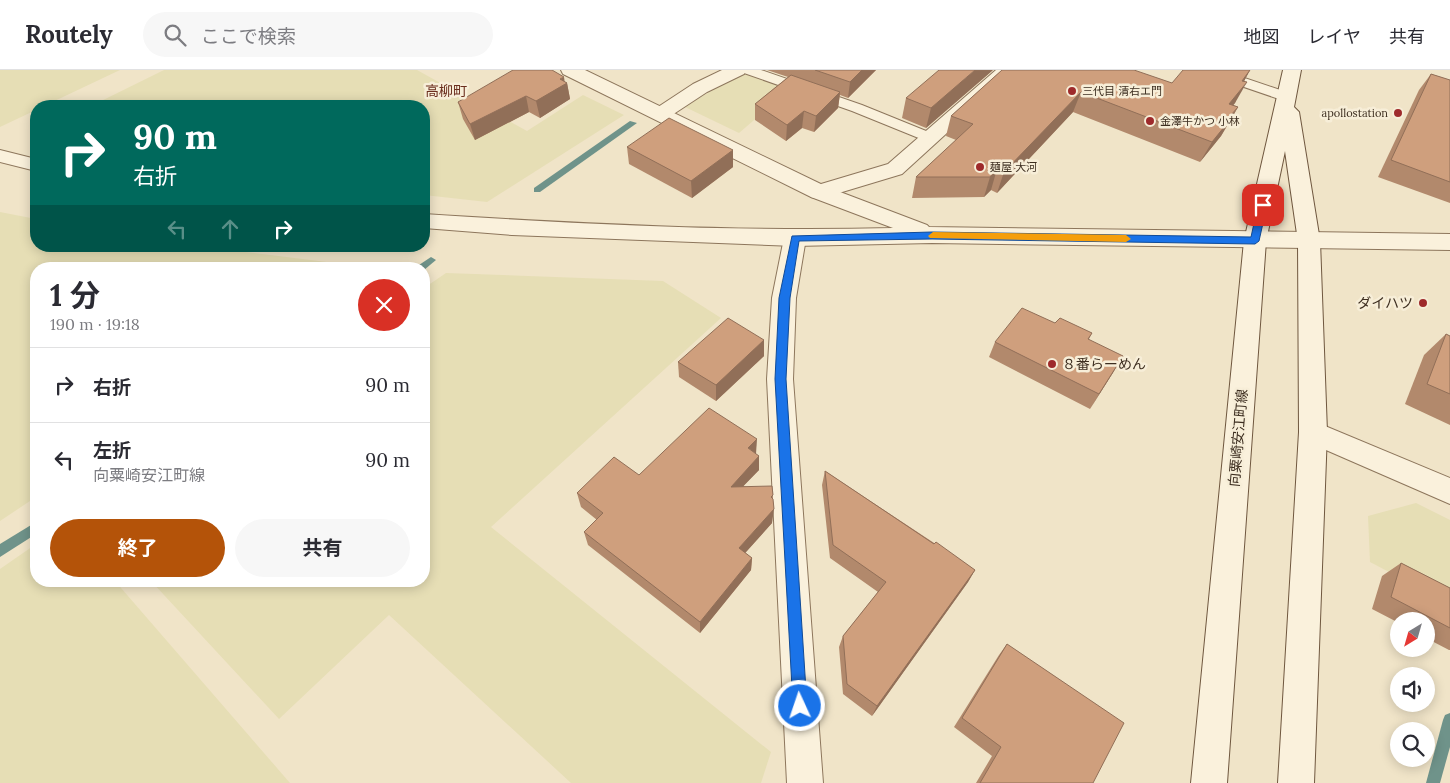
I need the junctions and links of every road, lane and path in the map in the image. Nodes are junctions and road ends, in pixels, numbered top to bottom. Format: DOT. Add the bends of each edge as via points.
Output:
graph roads {
  1 [pos="570,70"];
  2 [pos="736,70"];
  3 [pos="749,70"];
  4 [pos="1007,70"];
  5 [pos="1208,70"];
  6 [pos="1292,70"];
  7 [pos="1287,97"];
  8 [pos="662,113"];
  9 [pos="931,138"];
  10 [pos="0,156"];
  11 [pos="30,164"];
  12 [pos="819,192"];
  13 [pos="430,221"];
  14 [pos="932,236"];
  15 [pos="795,238"];
  16 [pos="1255,241"];
  17 [pos="1310,241"];
  18 [pos="1450,242"];
  19 [pos="1313,432"];
  20 [pos="1450,492"];
  21 [pos="805,783"];
  22 [pos="1209,783"];
  23 [pos="1296,783"];
  1 -- 8 [label="street"];
  2 -- 8 [label="street" via="700,88"];
  3 -- 9 [label="lane"];
  4 -- 9 [label="street"];
  5 -- 7 [label="lane"];
  6 -- 7 [label="street, 向粟崎安江町線"];
  7 -- 16 [label="street, 向粟崎安江町線"];
  7 -- 17 [label="street, 向粟崎安江町線"];
  8 -- 12 [label="street"];
  9 -- 12 [label="street" via="896,169"];
  10 -- 11 [label="street"];
  12 -- 14 [label="street"];
  13 -- 15 [label="street"];
  14 -- 15 [label="street"];
  14 -- 16 [label="street"];
  15 -- 21 [label="street" via="784,298 780,379"];
  16 -- 17 [label="street"];
  16 -- 22 [label="street, 向粟崎安江町線"];
  17 -- 18 [label="street"];
  17 -- 19 [label="street, 向粟崎安江町線"];
  19 -- 20 [label="street"];
  19 -- 23 [label="street, 向粟崎安江町線"];
}
